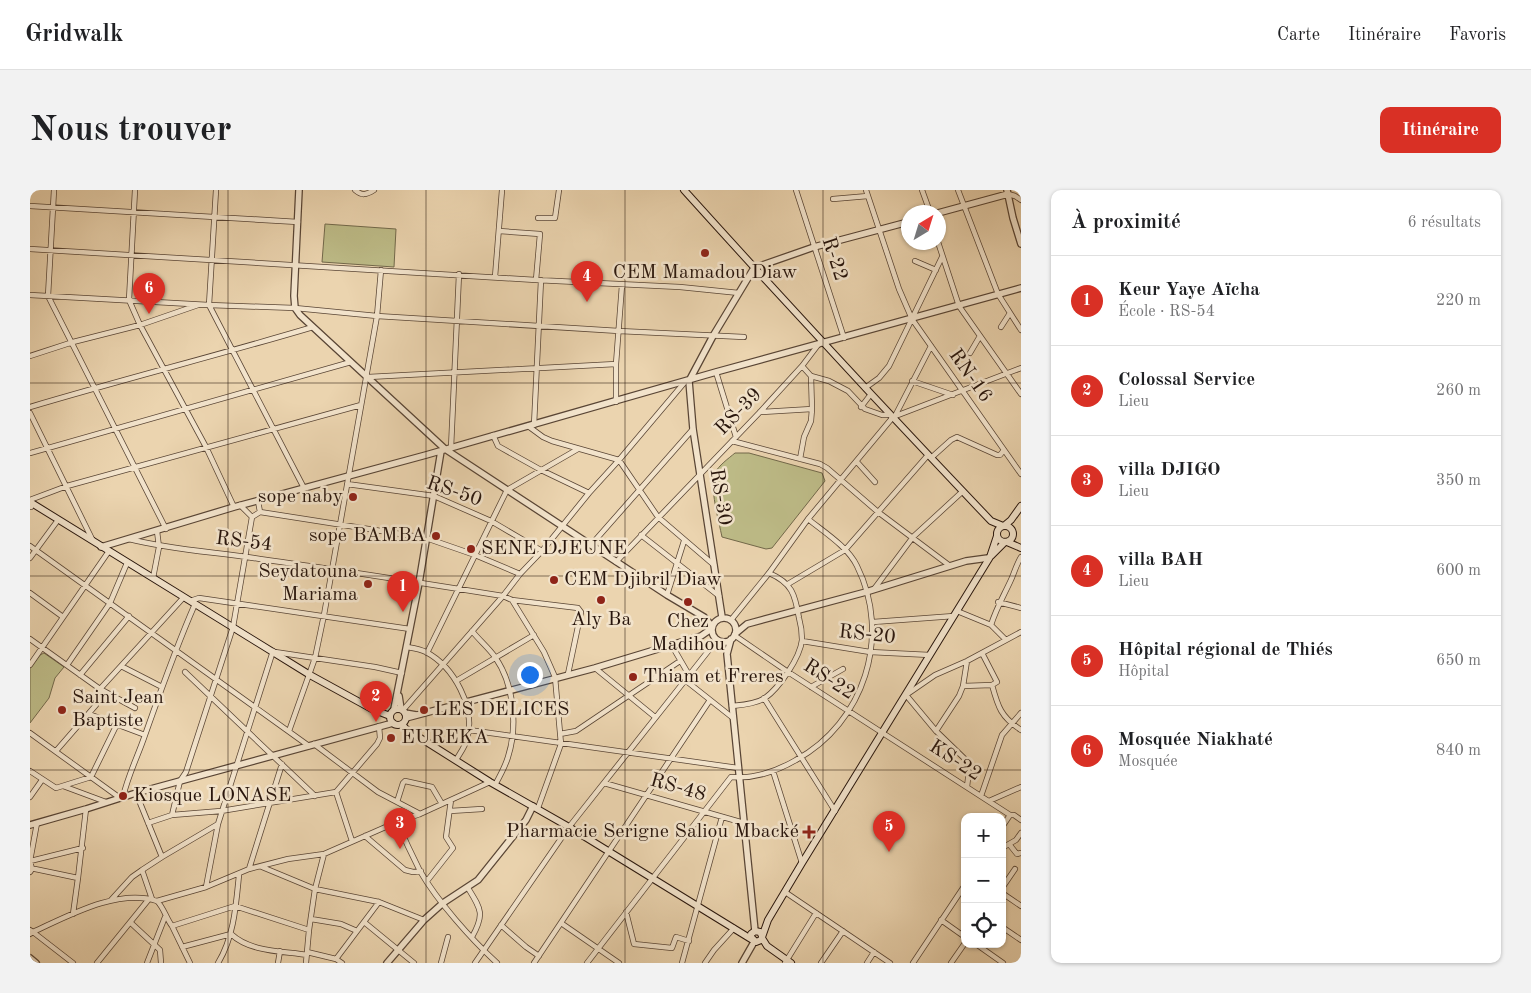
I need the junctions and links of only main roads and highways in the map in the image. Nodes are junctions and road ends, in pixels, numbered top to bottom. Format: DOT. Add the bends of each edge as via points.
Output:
graph roads {
  1 [pos="684,190"];
  2 [pos="31,505"];
  3 [pos="1020,508"];
  4 [pos="991,521"];
  5 [pos="1004,526"];
  6 [pos="1013,533"];
  7 [pos="997,534"];
  8 [pos="1006,542"];
  9 [pos="1021,548"];
  10 [pos="989,558"];
  11 [pos="756,936"];
  12 [pos="788,962"];
  1 -- 4 [label="main road" via="821,344"];
  2 -- 11 [label="main road" via="310,675 372,709 398,716 414,734 493,783 737,930"];
  3 -- 5 [label="main road"];
  3 -- 6 [label="main road"];
  4 -- 5 [label="main road"];
  4 -- 7 [label="main road"];
  5 -- 6 [label="main road" via="1010,527"];
  5 -- 7 [label="main road"];
  6 -- 8 [label="main road" via="1011,540"];
  6 -- 9 [label="main road"];
  7 -- 8 [label="main road"];
  7 -- 10 [label="main road"];
  8 -- 9 [label="main road"];
  8 -- 10 [label="main road"];
  10 -- 11 [label="main road"];
  11 -- 12 [label="main road"];
}
